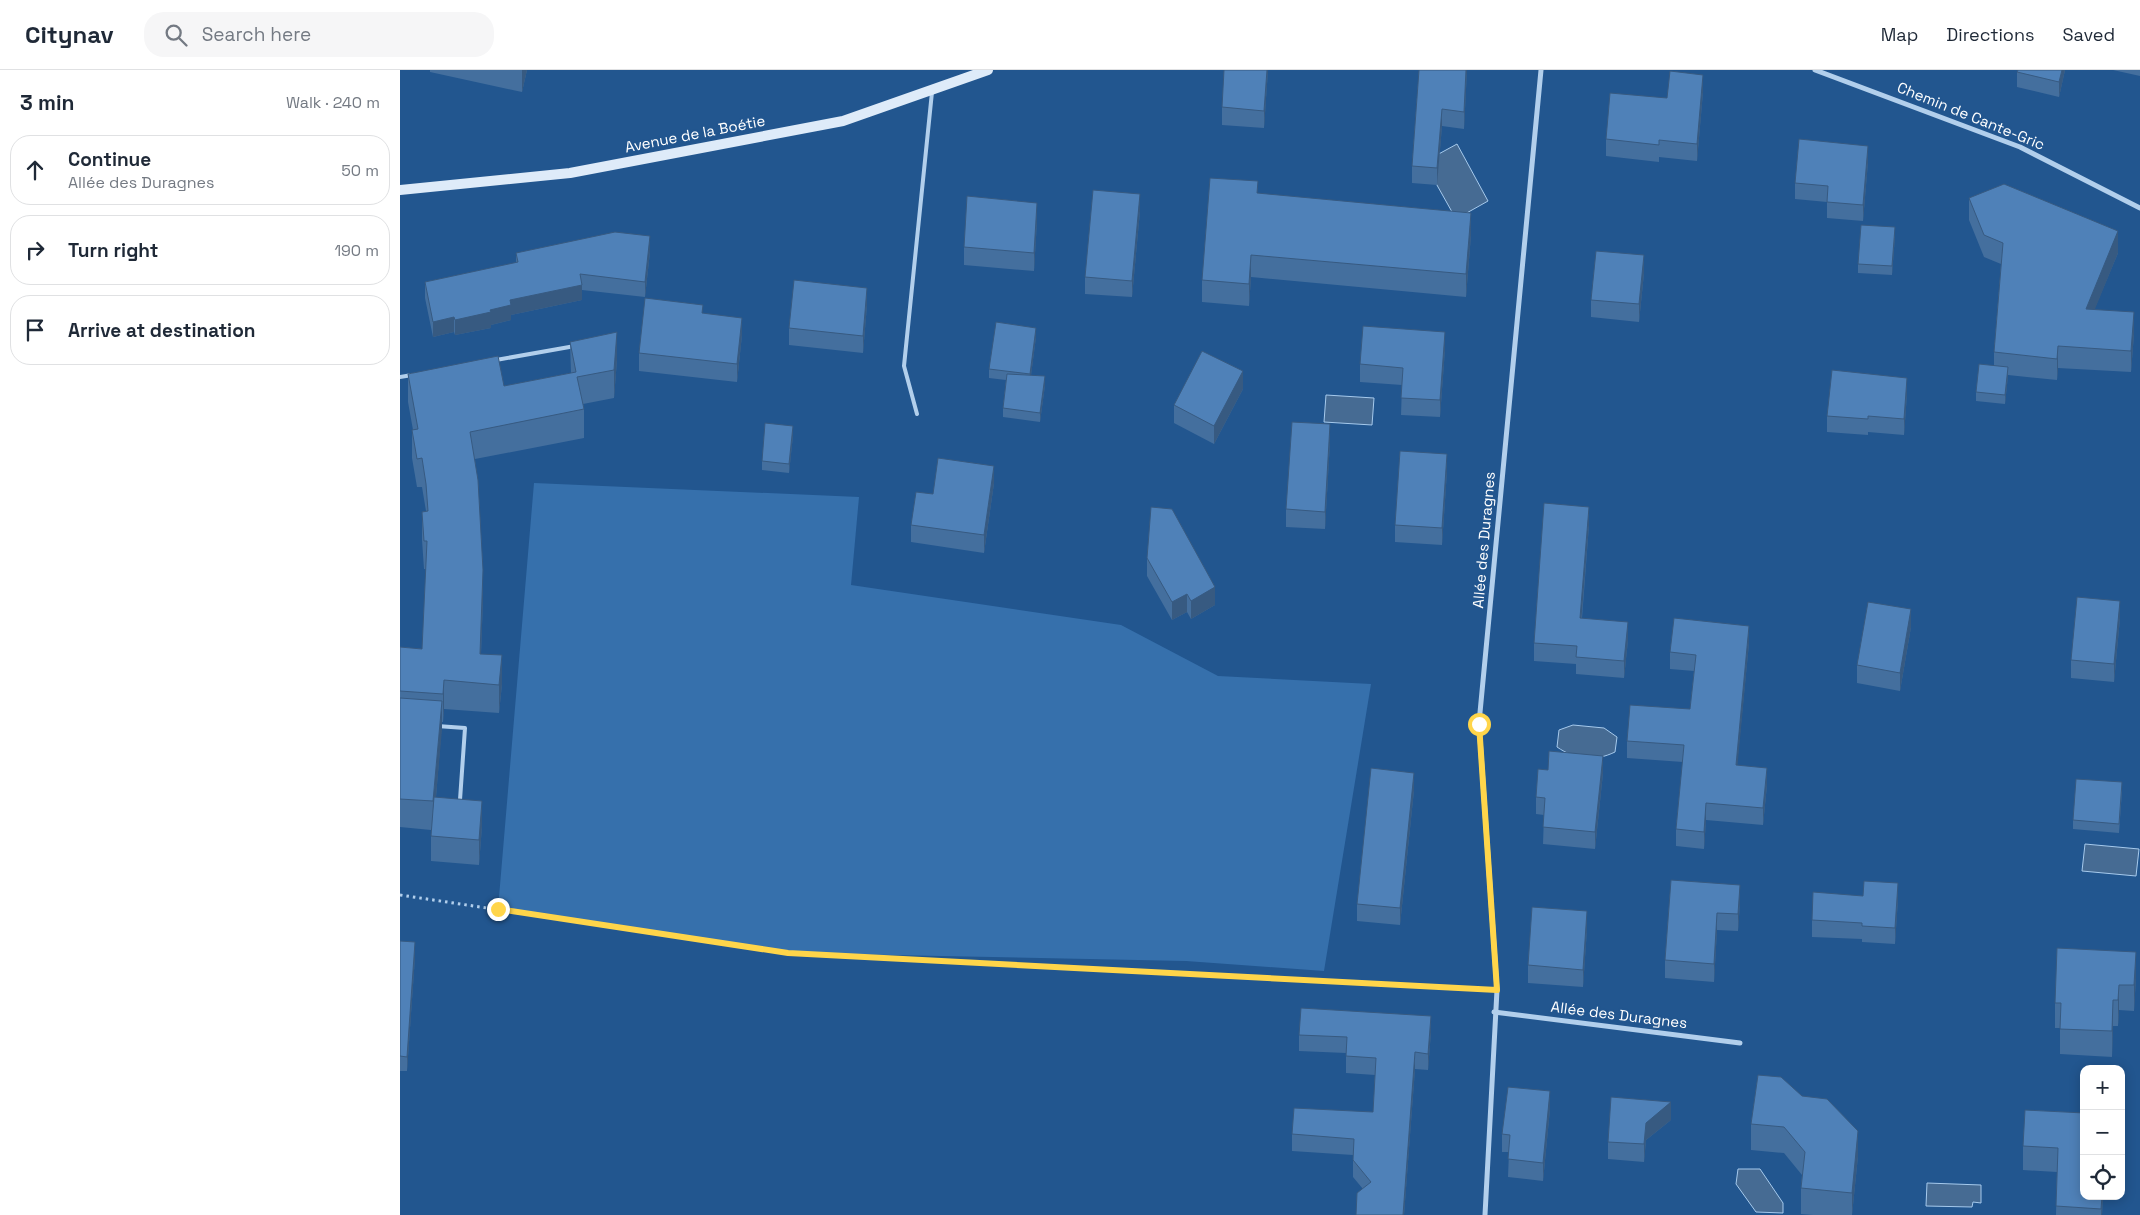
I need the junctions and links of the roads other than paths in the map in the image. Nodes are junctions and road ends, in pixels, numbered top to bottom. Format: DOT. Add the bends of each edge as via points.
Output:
graph roads {
  1 [pos="988,70"];
  2 [pos="1541,70"];
  3 [pos="1815,70"];
  4 [pos="932,89"];
  5 [pos="400,190"];
  6 [pos="2140,208"];
  7 [pos="577,346"];
  8 [pos="488,362"];
  9 [pos="420,374"];
  10 [pos="400,377"];
  11 [pos="917,414"];
  12 [pos="428,725"];
  13 [pos="460,800"];
  14 [pos="1494,1012"];
  15 [pos="1740,1043"];
  16 [pos="1485,1215"];
  1 -- 4 [label="main road, Avenue de la Boétie"];
  2 -- 14 [label="street, Allée des Duragnes" via="1479,724 1497,990"];
  3 -- 6 [label="street, Chemin de Cante-Gric" via="2020,146"];
  4 -- 5 [label="main road, Avenue de la Boétie" via="842,120 570,173"];
  4 -- 11 [label="lane" via="904,366"];
  7 -- 8 [label="lane"];
  9 -- 10 [label="lane"];
  12 -- 13 [label="lane" via="464,728"];
  14 -- 15 [label="street, Allée des Duragnes"];
  14 -- 16 [label="street, Allée des Duragnes"];
}
